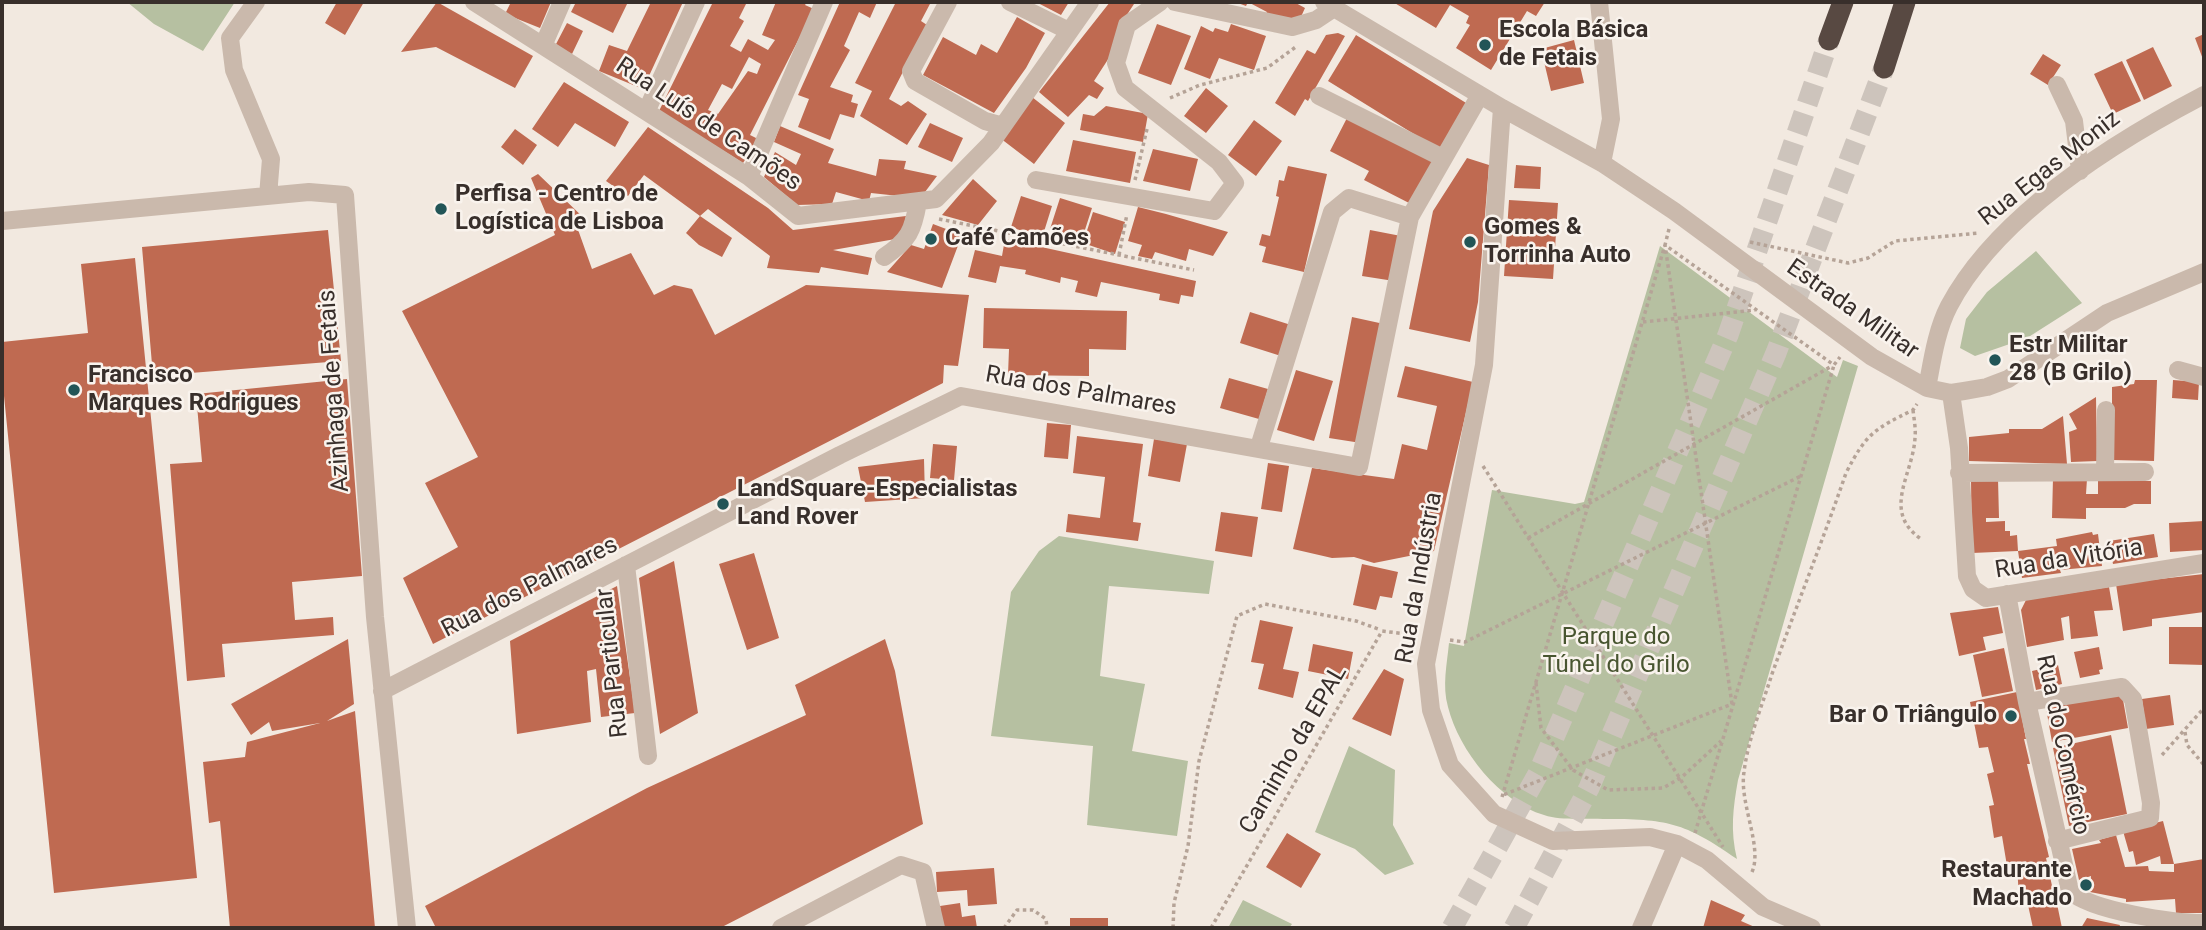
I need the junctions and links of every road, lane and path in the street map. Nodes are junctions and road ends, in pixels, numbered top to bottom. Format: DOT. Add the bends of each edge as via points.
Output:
graph roads {
  1 [pos="256,2"];
  2 [pos="474,2"];
  3 [pos="562,2"];
  4 [pos="696,2"];
  5 [pos="824,2"];
  6 [pos="948,2"];
  7 [pos="1010,2"];
  8 [pos="1090,2"];
  9 [pos="1160,2"];
  10 [pos="1175,2"];
  11 [pos="1599,2"];
  12 [pos="1906,3"];
  13 [pos="1329,5"];
  14 [pos="1840,6"];
  15 [pos="1069,32"];
  16 [pos="1299,36"];
  17 [pos="1829,40"];
  18 [pos="543,46"];
  19 [pos="1884,68"];
  20 [pos="2057,85"];
  21 [pos="1480,95"];
  22 [pos="2204,95"];
  23 [pos="1319,96"];
  24 [pos="1502,108"];
  25 [pos="647,110"];
  26 [pos="1149,117"];
  27 [pos="1003,126"];
  28 [pos="1443,158"];
  29 [pos="1602,163"];
  30 [pos="2080,171"];
  31 [pos="749,177"];
  32 [pos="1036,180"];
  33 [pos="268,196"];
  34 [pos="1131,199"];
  35 [pos="924,201"];
  36 [pos="1674,211"];
  37 [pos="1410,217"];
  38 [pos="2,221"];
  39 [pos="2005,229"];
  40 [pos="1737,238"];
  41 [pos="1665,245"];
  42 [pos="1119,255"];
  43 [pos="884,257"];
  44 [pos="1194,270"];
  45 [pos="2204,272"];
  46 [pos="1757,310"];
  47 [pos="1675,318"];
  48 [pos="1643,322"];
  49 [pos="1850,340"];
  50 [pos="1834,365"];
  51 [pos="2178,370"];
  52 [pos="2204,377"];
  53 [pos="1927,388"];
  54 [pos="1951,393"];
  55 [pos="1913,410"];
  56 [pos="2106,410"];
  57 [pos="1469,442"];
  58 [pos="1694,444"];
  59 [pos="1259,447"];
  60 [pos="2105,472"];
  61 [pos="2145,472"];
  62 [pos="1959,473"];
  63 [pos="1801,476"];
  64 [pos="1589,503"];
  65 [pos="1705,524"];
  66 [pos="1528,538"];
  67 [pos="1921,539"];
  68 [pos="2204,563"];
  69 [pos="626,565"];
  70 [pos="2007,594"];
  71 [pos="1563,595"];
  72 [pos="1382,631"];
  73 [pos="1430,637"];
  74 [pos="1535,680"];
  75 [pos="382,691"];
  76 [pos="2027,702"];
  77 [pos="1732,704"];
  78 [pos="2204,708"];
  79 [pos="2185,732"];
  80 [pos="1656,737"];
  81 [pos="1723,739"];
  82 [pos="648,756"];
  83 [pos="2204,765"];
  84 [pos="1573,770"];
  85 [pos="2146,776"];
  86 [pos="1682,777"];
  87 [pos="1503,795"];
  88 [pos="1702,811"];
  89 [pos="1494,814"];
  90 [pos="2057,841"];
  91 [pos="1683,847"];
  92 [pos="1728,855"];
  93 [pos="1744,890"];
  94 [pos="1777,922"];
  95 [pos="2204,923"];
  96 [pos="2180,925"];
  97 [pos="407,928"];
  98 [pos="781,928"];
  99 [pos="936,928"];
  100 [pos="1004,928"];
  101 [pos="1047,928"];
  102 [pos="1173,928"];
  103 [pos="1211,928"];
  104 [pos="1641,928"];
  105 [pos="1812,928"];
  1 -- 33 [label="street" via="230,38 234,70 271,159"];
  2 -- 18 [label="street, Rua Luís de Camões"];
  3 -- 18 [label="street"];
  4 -- 25 [label="street"];
  5 -- 31 [label="street"];
  6 -- 27 [label="street" via="911,71 915,80 985,121"];
  7 -- 15 [label="street"];
  8 -- 15 [label="street"];
  9 -- 26 [label="street" via="1127,25 1116,63 1125,88"];
  10 -- 13 [label="street" via="1292,27 1316,20"];
  11 -- 29 [label="street" via="1611,119"];
  12 -- 19 [label="highway"];
  13 -- 21 [label="street, Estrada Militar"];
  14 -- 17 [label="highway"];
  15 -- 27 [label="street"];
  16 -- 26 [label="path" via="1300,45 1267,68 1200,85"];
  18 -- 25 [label="street, Rua Luís de Camões"];
  20 -- 30 [label="street" via="2074,121"];
  21 -- 24 [label="street, Estrada Militar"];
  21 -- 28 [label="street, Rua dos Palmares"];
  22 -- 30 [label="street, Rua Egas Moniz" via="2144,126"];
  23 -- 28 [label="street"];
  24 -- 29 [label="street, Estrada Militar"];
  24 -- 57 [label="street, Rua da Indústria" via="1484,365"];
  25 -- 31 [label="street, Rua Luís de Camões"];
  26 -- 34 [label="path"];
  26 -- 34 [label="street" via="1219,162 1235,183 1214,211"];
  27 -- 35 [label="street" via="936,199"];
  28 -- 37 [label="street, Rua dos Palmares"];
  29 -- 36 [label="street, Estrada Militar"];
  30 -- 39 [label="street, Rua Egas Moniz"];
  31 -- 35 [label="street, Rua Luís de Camões" via="798,216"];
  32 -- 34 [label="street"];
  33 -- 38 [label="street, Azinhaga de Fetais"];
  33 -- 75 [label="street, Azinhaga de Fetais" via="345,195"];
  34 -- 42 [label="path"];
  35 -- 43 [label="street" via="905,243"];
  35 -- 44 [label="path" via="934,217"];
  36 -- 41 [label="path"];
  36 -- 49 [label="street, Estrada Militar"];
  37 -- 59 [label="street" via="1349,198 1332,212"];
  37 -- 59 [label="street, Rua dos Palmares" via="1359,467"];
  39 -- 40 [label="path" via="1895,241 1868,258 1848,263"];
  39 -- 53 [label="street, Rua Egas Moniz" via="1948,307"];
  41 -- 46 [label="path"];
  41 -- 47 [label="path"];
  41 -- 48 [label="path"];
  45 -- 54 [label="street, Estrada Militar" via="2107,313 2008,379"];
  46 -- 47 [label="path"];
  46 -- 50 [label="path"];
  47 -- 48 [label="path"];
  47 -- 58 [label="path"];
  48 -- 64 [label="path"];
  49 -- 50 [label="path"];
  49 -- 53 [label="street, Estrada Militar"];
  50 -- 58 [label="path"];
  50 -- 63 [label="path"];
  51 -- 52 [label="street"];
  53 -- 54 [label="street, Estrada Militar"];
  53 -- 55 [label="path"];
  54 -- 62 [label="street, Rua da Vitória"];
  55 -- 67 [label="path" via="1915,439 1901,515 1906,528"];
  55 -- 93 [label="path" via="1872,431 1858,448 1787,632 1744,772 1743,796 1755,854"];
  56 -- 60 [label="street"];
  57 -- 66 [label="path"];
  57 -- 73 [label="street, Rua da Indústria"];
  58 -- 64 [label="path"];
  58 -- 65 [label="path"];
  59 -- 69 [label="street, Rua dos Palmares" via="961,396"];
  60 -- 61 [label="street"];
  60 -- 62 [label="street"];
  62 -- 70 [label="street, Rua da Vitória" via="1967,576 1973,589 1986,598"];
  63 -- 65 [label="path"];
  63 -- 77 [label="path"];
  64 -- 66 [label="path"];
  64 -- 71 [label="path"];
  65 -- 71 [label="path"];
  65 -- 77 [label="path"];
  66 -- 71 [label="path"];
  68 -- 70 [label="street, Rua da Vitória"];
  69 -- 75 [label="street, Rua dos Palmares"];
  69 -- 82 [label="street, Rua Particular"];
  70 -- 76 [label="street, Rua do Comércio"];
  71 -- 73 [label="path" via="1465,642"];
  71 -- 74 [label="path"];
  71 -- 80 [label="path"];
  72 -- 73 [label="path"];
  72 -- 102 [label="path" via="1356,621 1265,604 1237,616 1199,761"];
  72 -- 103 [label="path, Caminho da EPAL"];
  73 -- 89 [label="street, Rua da Indústria" via="1426,664 1431,710 1450,765"];
  74 -- 84 [label="path" via="1541,728"];
  74 -- 87 [label="path"];
  75 -- 97 [label="street, Azinhaga de Fetais"];
  76 -- 85 [label="street" via="2122,687 2133,699"];
  76 -- 90 [label="street, Rua do Comércio"];
  77 -- 80 [label="path"];
  77 -- 81 [label="path"];
  78 -- 79 [label="path"];
  79 -- 83 [label="path" via="2187,745"];
  79 -- 85 [label="path"];
  80 -- 84 [label="path"];
  80 -- 86 [label="path"];
  81 -- 86 [label="path"];
  81 -- 88 [label="path"];
  84 -- 86 [label="path" via="1608,790 1663,788"];
  84 -- 87 [label="path"];
  85 -- 90 [label="street" via="2150,818"];
  86 -- 88 [label="path"];
  87 -- 89 [label="path"];
  88 -- 91 [label="path"];
  88 -- 92 [label="path"];
  89 -- 91 [label="street, Rua da Indústria" via="1553,841 1650,837"];
  90 -- 96 [label="street, Rua do Comércio" via="2070,891 2077,898"];
  91 -- 93 [label="street, Rua da Indústria"];
  91 -- 104 [label="street"];
  93 -- 94 [label="street, Rua da Indústria"];
  94 -- 105 [label="street, Rua da Indústria"];
  95 -- 96 [label="street, Rua do Comércio"];
  98 -- 99 [label="street" via="901,864 923,872"];
  100 -- 101 [label="path" via="1017,910 1033,910 1046,919"];
}
